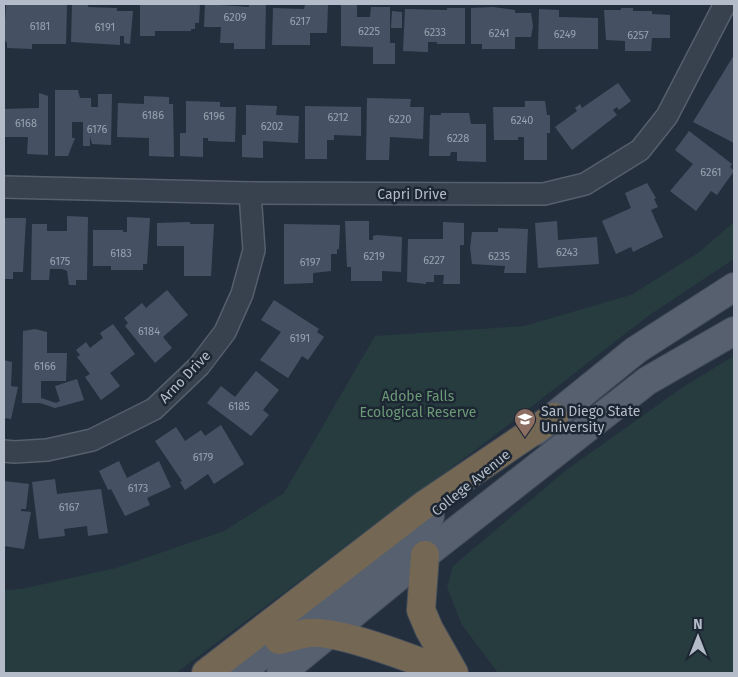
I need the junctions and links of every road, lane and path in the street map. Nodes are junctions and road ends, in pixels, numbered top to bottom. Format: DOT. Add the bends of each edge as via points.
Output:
graph roads {
  1 [pos="725,4"];
  2 [pos="4,187"];
  3 [pos="250,193"];
  4 [pos="734,287"];
  5 [pos="734,331"];
  6 [pos="554,417"];
  7 [pos="4,451"];
  8 [pos="425,556"];
  9 [pos="331,634"];
  10 [pos="279,640"];
  11 [pos="206,673"];
  12 [pos="240,673"];
  13 [pos="282,673"];
  14 [pos="448,673"];
  15 [pos="454,673"];
  1 -- 3 [label="street, Capri Drive" via="667,116 640,150 585,184 544,194"];
  2 -- 3 [label="street, Capri Drive"];
  3 -- 7 [label="street, Arno Drive" via="254,250 242,294 225,332 199,366 154,409 92,440 47,450"];
  4 -- 6 [label="main road, College Avenue" via="636,350"];
  5 -- 8 [label="main road, College Avenue" via="647,381"];
  6 -- 10 [label="main road, College Avenue"];
  6 -- 11 [label="highway" via="424,505"];
  8 -- 9 [label="main road, College Avenue"];
  8 -- 15 [label="highway" via="421,610"];
  9 -- 10 [label="highway" via="309,633"];
  9 -- 13 [label="main road, College Avenue"];
  9 -- 14 [label="highway"];
  10 -- 12 [label="main road, College Avenue"];
}
